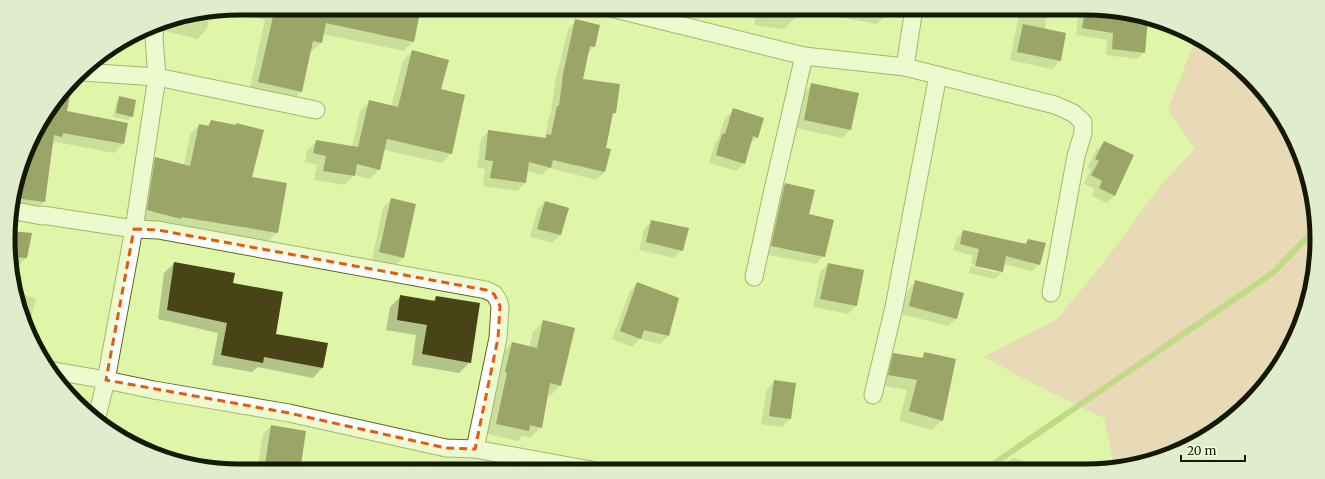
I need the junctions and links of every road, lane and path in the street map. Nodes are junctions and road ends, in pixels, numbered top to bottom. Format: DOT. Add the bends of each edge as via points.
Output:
graph roads {
  1 [pos="639,15"];
  2 [pos="913,15"];
  3 [pos="155,32"];
  4 [pos="804,56"];
  5 [pos="905,66"];
  6 [pos="90,72"];
  7 [pos="938,75"];
  8 [pos="157,77"];
  9 [pos="316,110"];
  10 [pos="17,211"];
  11 [pos="134,229"];
  12 [pos="754,277"];
  13 [pos="1051,293"];
  14 [pos="58,372"];
  15 [pos="106,380"];
  16 [pos="874,395"];
  17 [pos="98,414"];
  18 [pos="475,448"];
  19 [pos="559,464"];
  1 -- 4 [label="street"];
  2 -- 5 [label="street"];
  3 -- 8 [label="street"];
  4 -- 5 [label="street"];
  4 -- 12 [label="street"];
  5 -- 7 [label="street"];
  6 -- 8 [label="street"];
  7 -- 13 [label="street" via="1055,105 1073,113 1083,122 1083,133 1076,156"];
  7 -- 16 [label="street" via="894,307"];
  8 -- 9 [label="street"];
  8 -- 11 [label="street"];
  10 -- 11 [label="street"];
  11 -- 15 [label="street"];
  11 -- 18 [label="street" via="158,230 374,269 486,290 494,294 500,306 498,338"];
  14 -- 15 [label="street"];
  15 -- 17 [label="street"];
  15 -- 18 [label="street" via="289,413 446,448"];
  18 -- 19 [label="street"];
}
